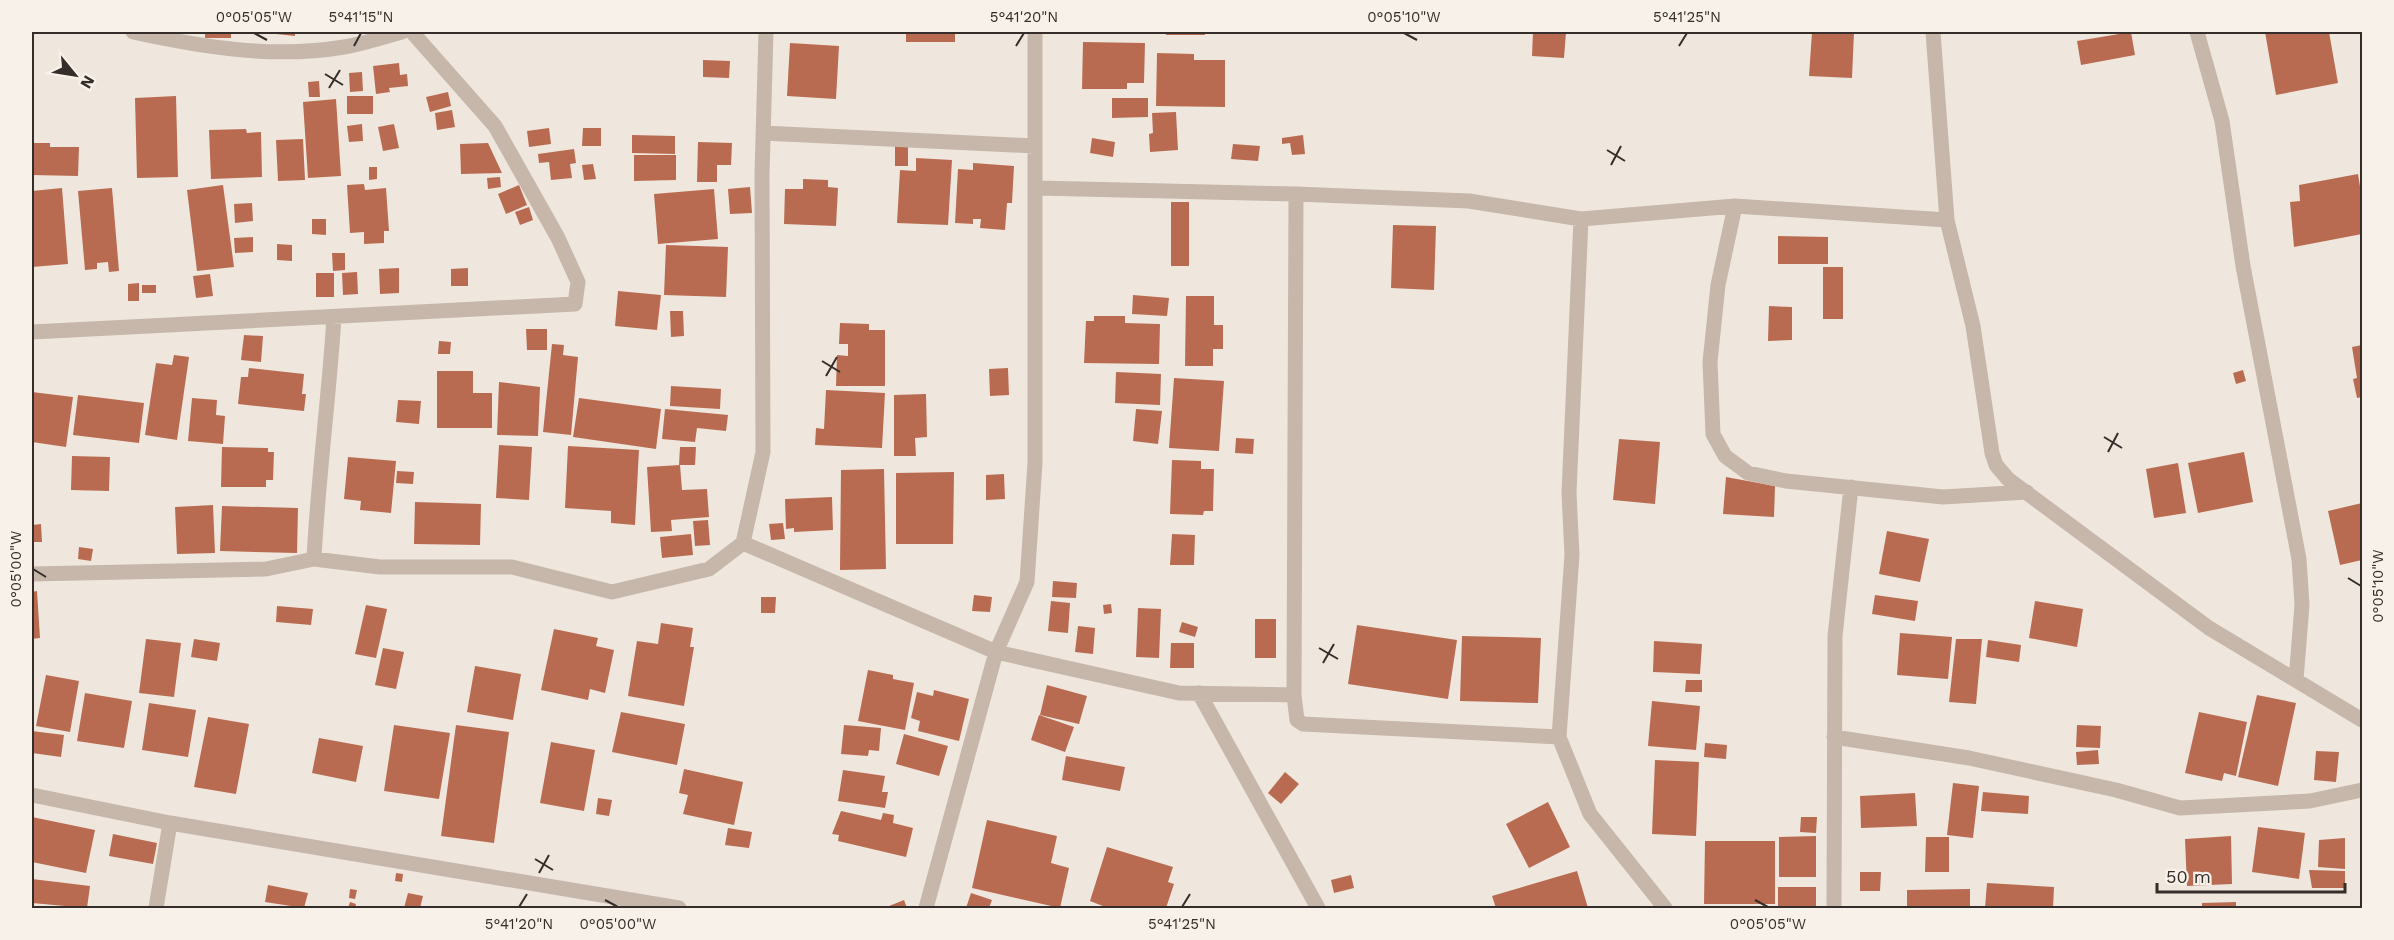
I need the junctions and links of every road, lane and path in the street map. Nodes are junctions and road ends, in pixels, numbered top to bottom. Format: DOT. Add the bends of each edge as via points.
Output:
graph roads {
  1 [pos="133,32"];
  2 [pos="402,32"];
  3 [pos="412,32"];
  4 [pos="766,32"];
  5 [pos="1035,32"];
  6 [pos="1933,32"];
  7 [pos="2197,32"];
  8 [pos="763,133"];
  9 [pos="1035,146"];
  10 [pos="1037,188"];
  11 [pos="1296,194"];
  12 [pos="1735,206"];
  13 [pos="1581,219"];
  14 [pos="1947,220"];
  15 [pos="333,317"];
  16 [pos="32,332"];
  17 [pos="1851,487"];
  18 [pos="2027,492"];
  19 [pos="743,543"];
  20 [pos="314,559"];
  21 [pos="32,574"];
  22 [pos="996,652"];
  23 [pos="2296,680"];
  24 [pos="1199,693"];
  25 [pos="1294,695"];
  26 [pos="2362,720"];
  27 [pos="1560,737"];
  28 [pos="1834,737"];
  29 [pos="2362,790"];
  30 [pos="32,795"];
  31 [pos="170,824"];
  32 [pos="156,909"];
  33 [pos="679,909"];
  34 [pos="926,909"];
  35 [pos="1318,909"];
  36 [pos="1665,909"];
  37 [pos="1834,909"];
  1 -- 2 [label="street" via="203,47 278,52 344,47"];
  3 -- 15 [label="street" via="495,126 579,282 575,304"];
  4 -- 8 [label="street"];
  5 -- 9 [label="street"];
  6 -- 14 [label="street"];
  7 -- 23 [label="street" via="2222,121 2243,266 2299,559 2302,605"];
  8 -- 9 [label="street"];
  8 -- 19 [label="street" via="763,452"];
  9 -- 10 [label="street"];
  10 -- 11 [label="street"];
  10 -- 22 [label="street" via="1035,463 1026,582"];
  11 -- 13 [label="street" via="1469,201"];
  11 -- 25 [label="street"];
  12 -- 13 [label="street"];
  12 -- 14 [label="street"];
  12 -- 17 [label="street" via="1719,285 1710,363 1713,434 1725,456 1748,473"];
  13 -- 27 [label="street" via="1569,493 1572,555"];
  14 -- 18 [label="street" via="1973,326 1992,453 2008,479"];
  15 -- 16 [label="street"];
  15 -- 20 [label="street"];
  17 -- 18 [label="street" via="1943,497"];
  17 -- 28 [label="street" via="1835,636"];
  18 -- 23 [label="street" via="2209,628"];
  19 -- 20 [label="street" via="709,569 612,592 512,567 380,567"];
  19 -- 22 [label="street"];
  20 -- 21 [label="street" via="266,569"];
  22 -- 24 [label="street" via="1179,693"];
  22 -- 34 [label="street"];
  23 -- 26 [label="street"];
  24 -- 25 [label="street"];
  24 -- 35 [label="street"];
  25 -- 27 [label="street" via="1295,716 1303,724"];
  27 -- 36 [label="street" via="1590,814"];
  28 -- 29 [label="street" via="1969,758 2180,808 2310,801"];
  28 -- 37 [label="street"];
  30 -- 31 [label="street"];
  31 -- 32 [label="street"];
  31 -- 33 [label="street"];
}
